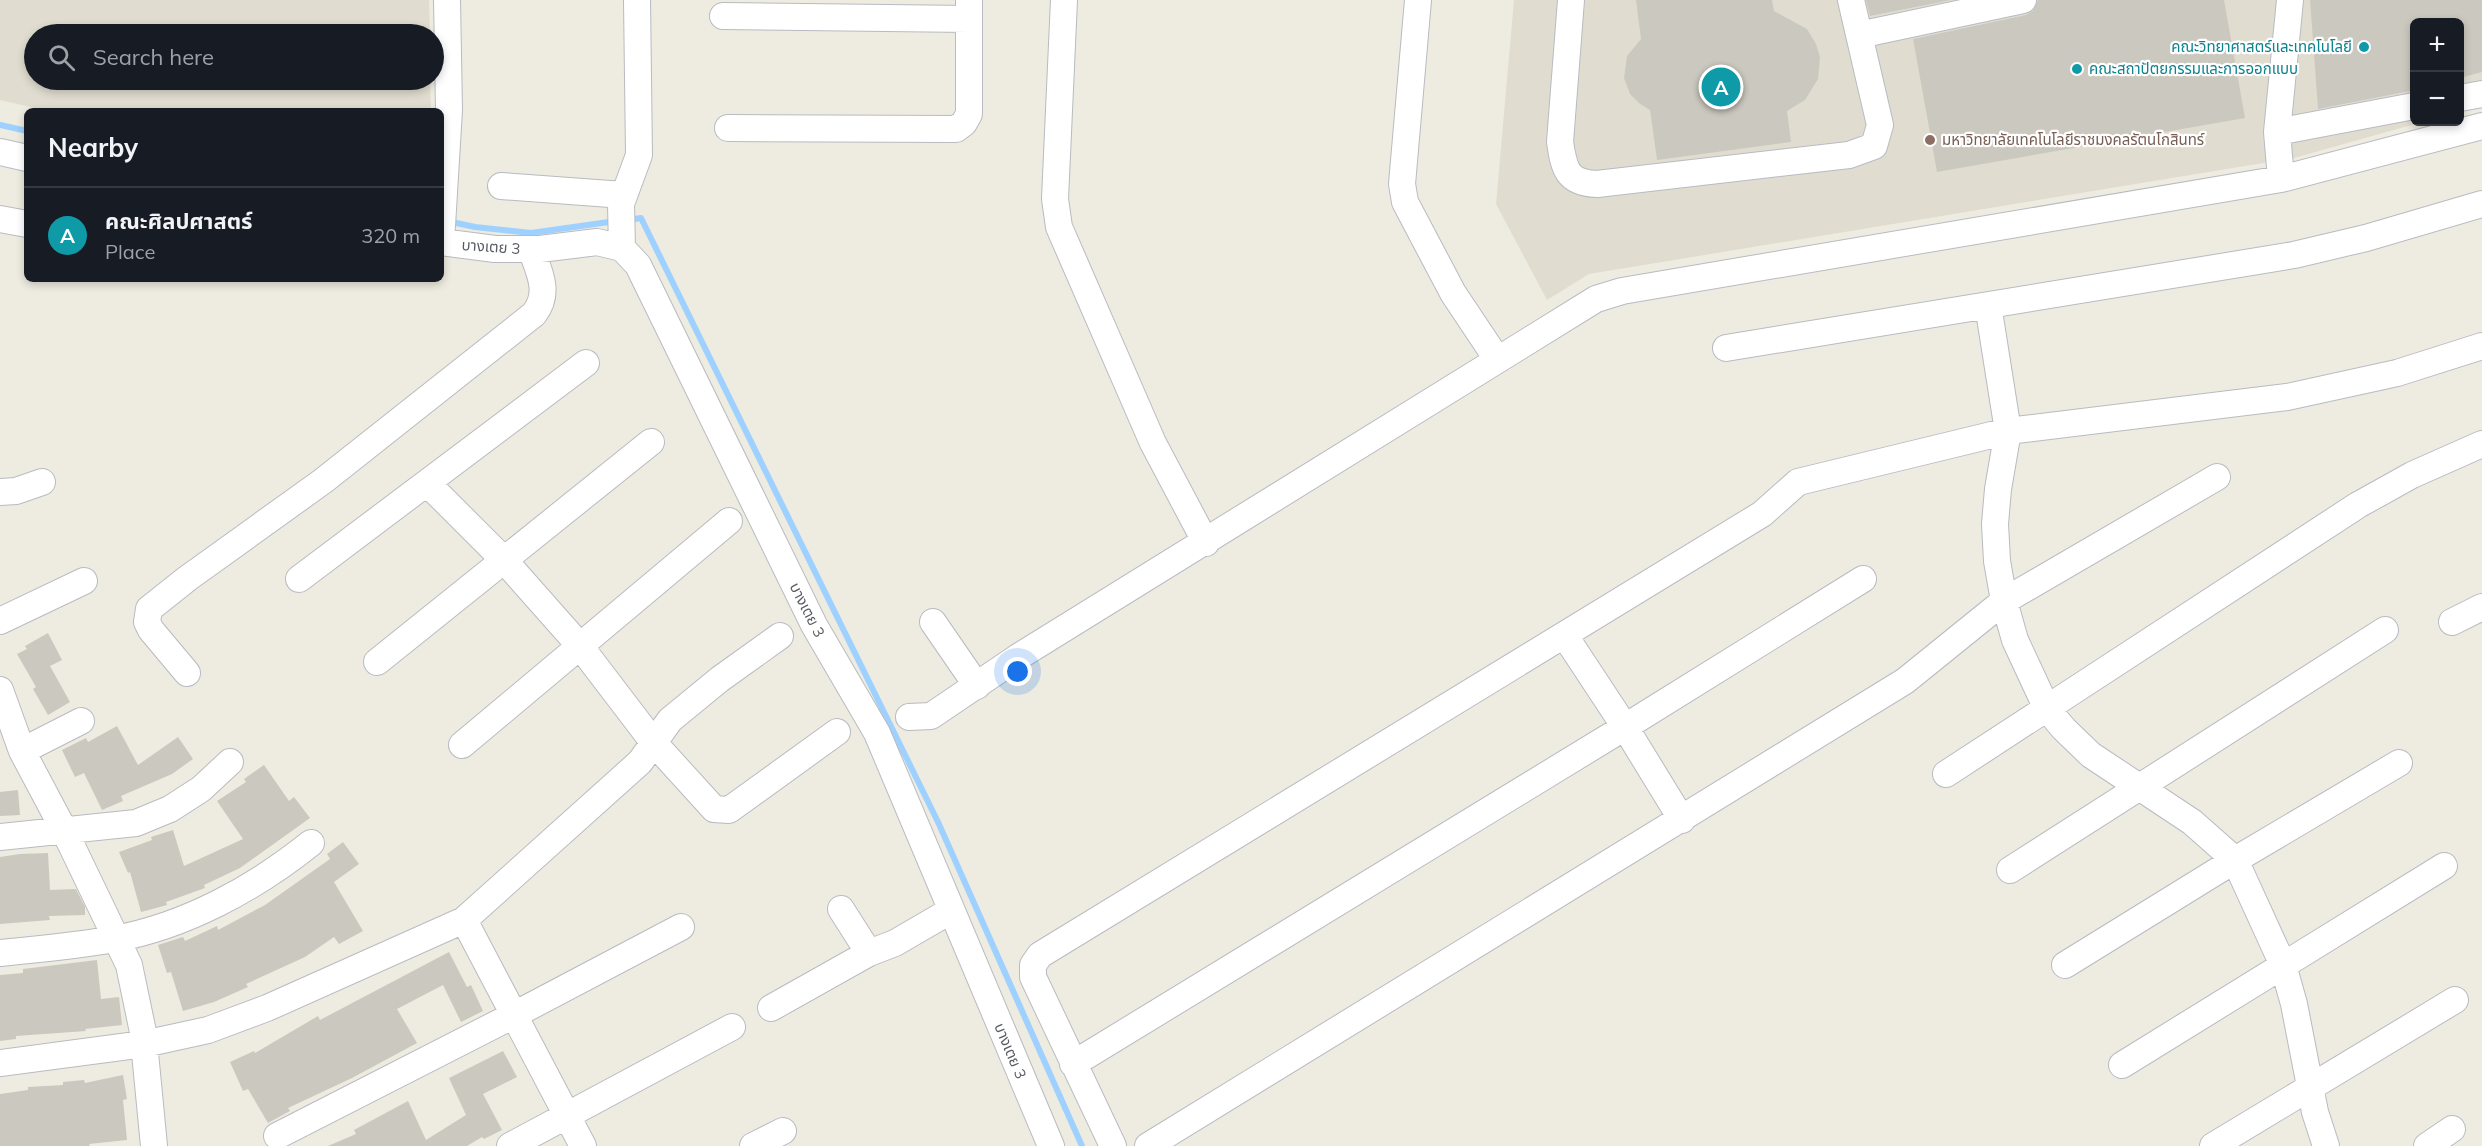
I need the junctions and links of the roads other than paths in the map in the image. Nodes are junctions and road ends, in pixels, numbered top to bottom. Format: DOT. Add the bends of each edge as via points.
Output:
graph roads {
  1 [pos="447,0"];
  2 [pos="637,0"];
  3 [pos="1064,0"];
  4 [pos="1418,0"];
  5 [pos="1570,0"];
  6 [pos="1851,0"];
  7 [pos="2024,0"];
  8 [pos="2290,0"];
  9 [pos="969,9"];
  10 [pos="723,16"];
  11 [pos="1858,35"];
  12 [pos="2482,94"];
  13 [pos="2464,97"];
  14 [pos="2410,107"];
  15 [pos="2482,126"];
  16 [pos="728,128"];
  17 [pos="2277,132"];
  18 [pos="0,152"];
  19 [pos="24,157"];
  20 [pos="2281,179"];
  21 [pos="501,186"];
  22 [pos="444,195"];
  23 [pos="623,200"];
  24 [pos="2482,204"];
  25 [pos="0,219"];
  26 [pos="24,223"];
  27 [pos="444,239"];
  28 [pos="621,239"];
  29 [pos="531,249"];
  30 [pos="1988,305"];
  31 [pos="2482,346"];
  32 [pos="1726,348"];
  33 [pos="1497,359"];
  34 [pos="586,363"];
  35 [pos="2008,431"];
  36 [pos="651,442"];
  37 [pos="2482,444"];
  38 [pos="2217,477"];
  39 [pos="42,482"];
  40 [pos="427,483"];
  41 [pos="0,492"];
  42 [pos="729,521"];
  43 [pos="1206,543"];
  44 [pos="504,560"];
  45 [pos="299,579"];
  46 [pos="1863,579"];
  47 [pos="84,581"];
  48 [pos="2004,602"];
  49 [pos="2482,607"];
  50 [pos="0,621"];
  51 [pos="933,622"];
  52 [pos="2452,622"];
  53 [pos="2385,630"];
  54 [pos="780,636"];
  55 [pos="1565,636"];
  56 [pos="580,646"];
  57 [pos="377,662"];
  58 [pos="187,673"];
  59 [pos="977,686"];
  60 [pos="0,690"];
  61 [pos="2048,709"];
  62 [pos="909,717"];
  63 [pos="81,721"];
  64 [pos="1625,727"];
  65 [pos="837,732"];
  66 [pos="654,743"];
  67 [pos="462,745"];
  68 [pos="22,751"];
  69 [pos="230,762"];
  70 [pos="2399,763"];
  71 [pos="1946,774"];
  72 [pos="2141,788"];
  73 [pos="1682,820"];
  74 [pos="65,832"];
  75 [pos="0,837"];
  76 [pos="311,843"];
  77 [pos="2235,860"];
  78 [pos="2444,866"];
  79 [pos="2010,870"];
  80 [pos="841,909"];
  81 [pos="951,911"];
  82 [pos="464,920"];
  83 [pos="681,927"];
  84 [pos="115,939"];
  85 [pos="0,953"];
  86 [pos="869,953"];
  87 [pos="2283,965"];
  88 [pos="2065,966"];
  89 [pos="2455,1000"];
  90 [pos="771,1008"];
  91 [pos="514,1015"];
  92 [pos="732,1027"];
  93 [pos="144,1044"];
  94 [pos="0,1063"];
  95 [pos="1073,1064"];
  96 [pos="2122,1065"];
  97 [pos="2310,1088"];
  98 [pos="567,1116"];
  99 [pos="2452,1129"];
  100 [pos="783,1131"];
  101 [pos="277,1136"];
  102 [pos="154,1146"];
  103 [pos="510,1146"];
  104 [pos="583,1146"];
  105 [pos="753,1146"];
  106 [pos="1051,1146"];
  107 [pos="1113,1146"];
  108 [pos="1148,1146"];
  109 [pos="2213,1146"];
  110 [pos="2326,1146"];
  111 [pos="2427,1146"];
  1 -- 22 [label="street" via="449,110"];
  2 -- 23 [label="street" via="639,155"];
  3 -- 43 [label="street" via="1056,189 1059,226 1153,443"];
  4 -- 33 [label="street" via="1402,184 1405,202 1453,293"];
  5 -- 11 [label="street" via="1560,142 1563,164 1581,184 1849,155 1874,146 1880,125"];
  6 -- 11 [label="street"];
  7 -- 11 [label="street"];
  8 -- 17 [label="street"];
  9 -- 10 [label="street"];
  9 -- 16 [label="street" via="969,114 956,129"];
  12 -- 13 [label="street"];
  14 -- 17 [label="street"];
  15 -- 20 [label="street"];
  17 -- 20 [label="street"];
  18 -- 19 [label="street"];
  20 -- 33 [label="street" via="1622,291 1596,299"];
  21 -- 23 [label="street"];
  23 -- 28 [label="street"];
  24 -- 30 [label="street" via="2294,255"];
  25 -- 26 [label="street"];
  27 -- 29 [label="street, บางเตย 3" via="495,249"];
  28 -- 29 [label="street, บางเตย 3"];
  28 -- 81 [label="street, บางเตย 3" via="638,265 814,625 877,733"];
  29 -- 58 [label="street" via="544,284 541,305 534,314 323,481 149,609 147,622 151,630"];
  30 -- 32 [label="street"];
  30 -- 35 [label="street"];
  31 -- 35 [label="street" via="2397,373 2287,397"];
  33 -- 43 [label="street"];
  34 -- 40 [label="street"];
  35 -- 48 [label="street" via="1995,524"];
  35 -- 55 [label="street" via="1798,482 1762,514"];
  36 -- 44 [label="street"];
  37 -- 61 [label="street" via="2412,475 2358,505"];
  38 -- 48 [label="street"];
  39 -- 41 [label="street"];
  40 -- 44 [label="street"];
  40 -- 45 [label="street"];
  42 -- 56 [label="street"];
  43 -- 59 [label="street"];
  44 -- 56 [label="street"];
  44 -- 57 [label="street"];
  46 -- 64 [label="street"];
  47 -- 50 [label="street"];
  48 -- 61 [label="street" via="2015,640"];
  48 -- 73 [label="street" via="1905,681"];
  49 -- 52 [label="street"];
  51 -- 59 [label="street"];
  53 -- 72 [label="street"];
  54 -- 66 [label="street" via="670,720"];
  55 -- 64 [label="street"];
  55 -- 95 [label="street" via="1040,955 1033,965 1033,977"];
  56 -- 66 [label="street"];
  56 -- 67 [label="street"];
  59 -- 62 [label="street" via="931,716"];
  60 -- 68 [label="street"];
  61 -- 71 [label="street"];
  61 -- 72 [label="street" via="2091,755"];
  63 -- 68 [label="street"];
  64 -- 73 [label="street"];
  64 -- 95 [label="street"];
  65 -- 66 [label="street" via="729,810 721,811 714,809"];
  66 -- 82 [label="street" via="640,762"];
  68 -- 74 [label="street"];
  69 -- 74 [label="street" via="201,789 170,809 136,823"];
  70 -- 77 [label="street"];
  72 -- 77 [label="street" via="2192,822"];
  72 -- 79 [label="street"];
  73 -- 108 [label="street"];
  74 -- 75 [label="street"];
  74 -- 84 [label="street"];
  76 -- 84 [label="street" via="277,870 194,915"];
  77 -- 87 [label="street"];
  77 -- 88 [label="street"];
  78 -- 87 [label="street"];
  80 -- 86 [label="street"];
  81 -- 86 [label="street"];
  81 -- 106 [label="street, บางเตย 3"];
  82 -- 91 [label="street"];
  82 -- 93 [label="street" via="267,1008 208,1030"];
  83 -- 91 [label="street"];
  84 -- 85 [label="street"];
  84 -- 93 [label="street" via="129,965"];
  86 -- 90 [label="street"];
  87 -- 96 [label="street"];
  87 -- 97 [label="street"];
  89 -- 97 [label="street"];
  91 -- 98 [label="street"];
  91 -- 101 [label="street"];
  92 -- 98 [label="street"];
  93 -- 94 [label="street"];
  93 -- 102 [label="street"];
  95 -- 107 [label="street"];
  97 -- 109 [label="street"];
  97 -- 110 [label="street"];
  98 -- 103 [label="street"];
  98 -- 104 [label="street"];
  99 -- 111 [label="street"];
  100 -- 105 [label="street"];
}
